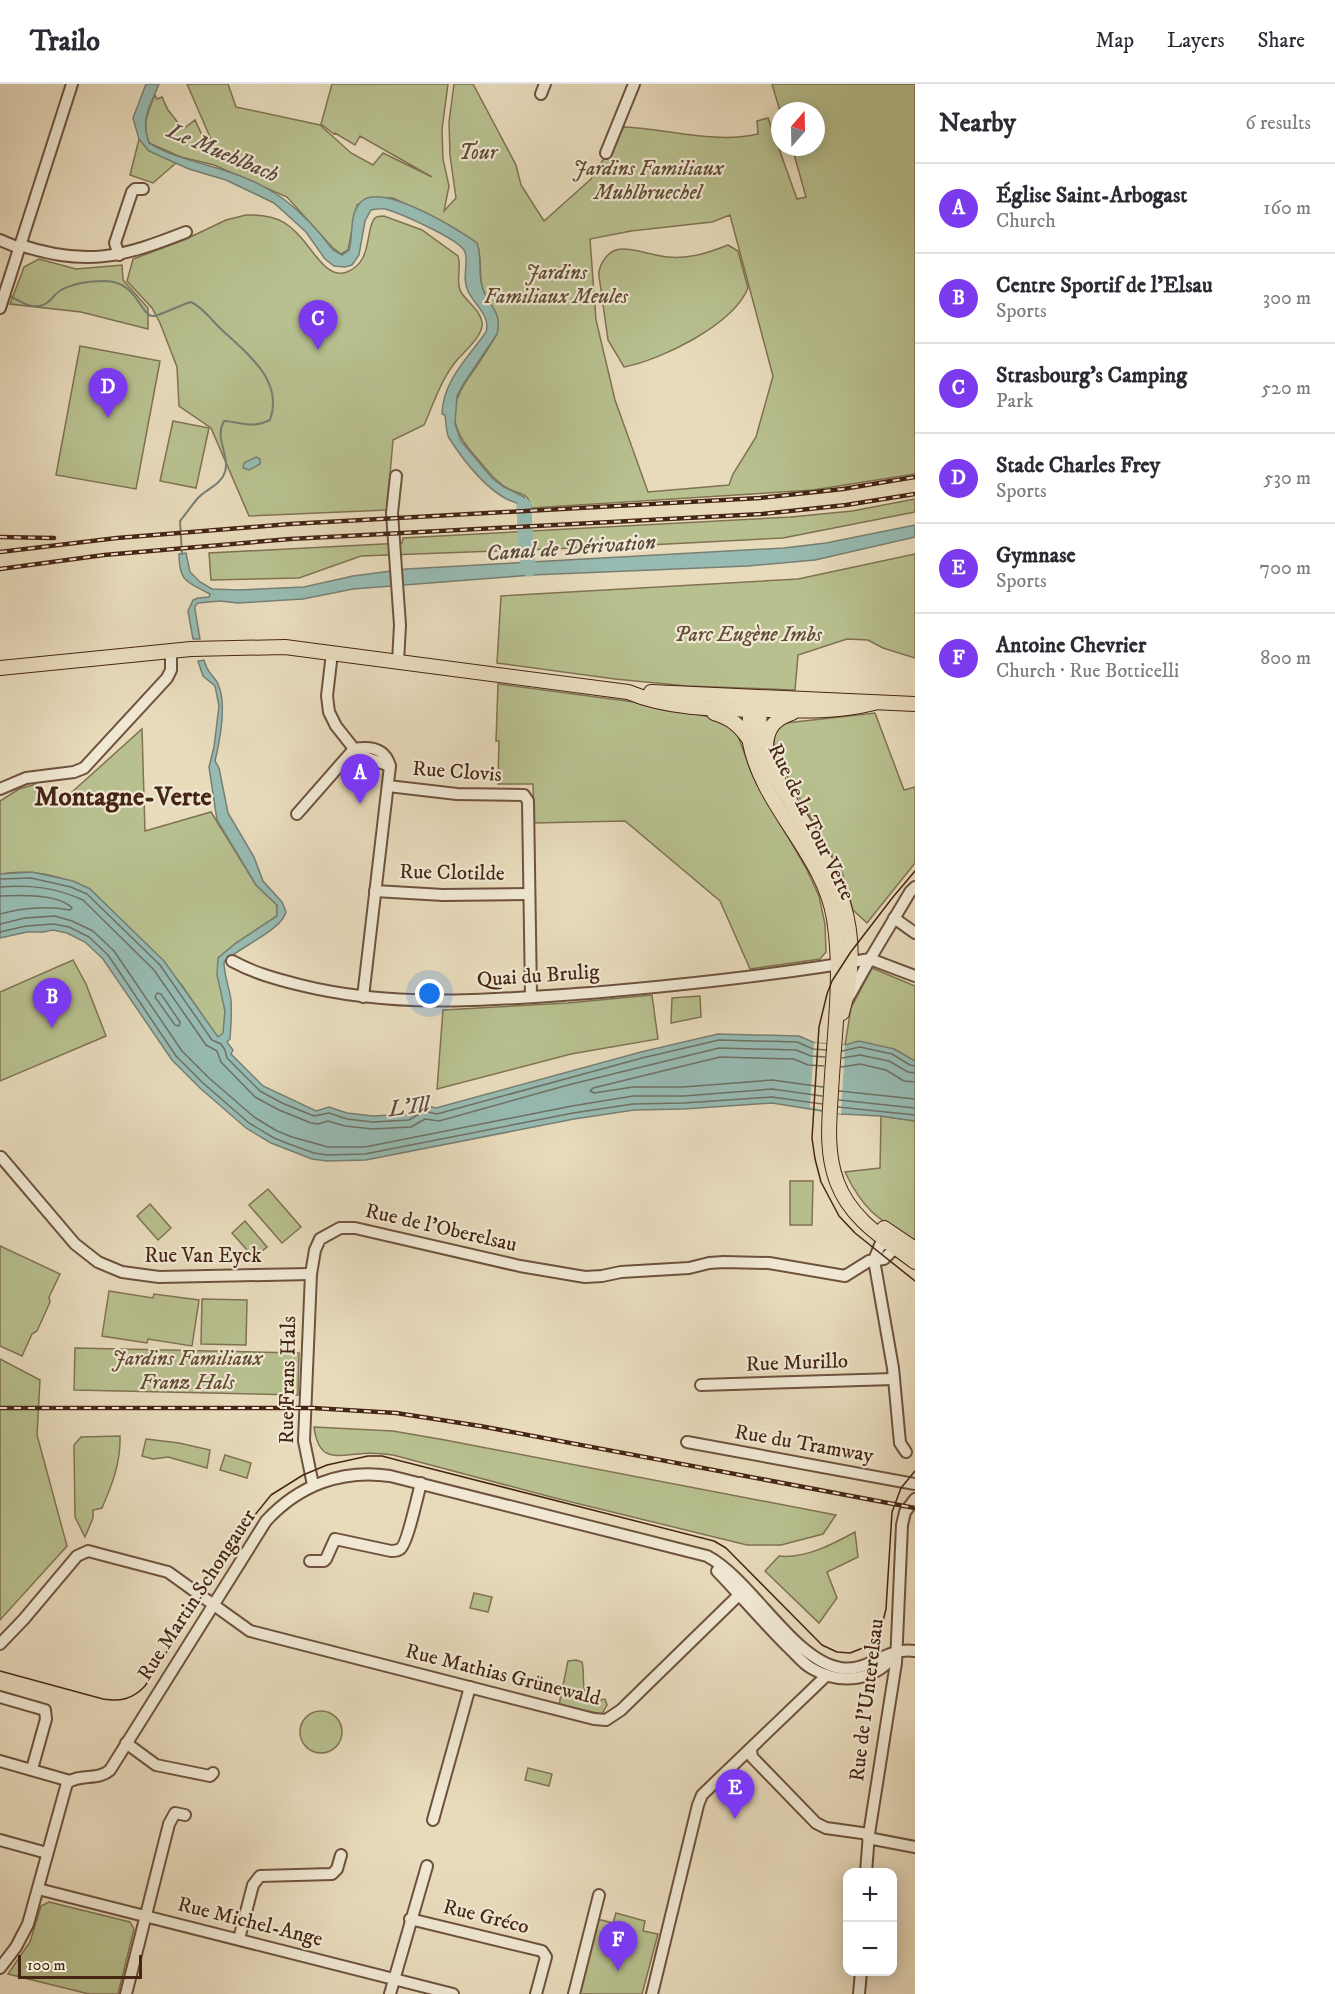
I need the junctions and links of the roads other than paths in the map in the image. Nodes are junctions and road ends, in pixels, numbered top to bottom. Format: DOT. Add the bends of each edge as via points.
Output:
graph roads {
  1 [pos="72,84"];
  2 [pos="634,84"];
  3 [pos="606,153"];
  4 [pos="143,189"];
  5 [pos="186,232"];
  6 [pos="0,240"];
  7 [pos="20,247"];
  8 [pos="119,255"];
  9 [pos="2,302"];
  10 [pos="396,476"];
  11 [pos="171,652"];
  12 [pos="332,653"];
  13 [pos="398,662"];
  14 [pos="0,668"];
  15 [pos="621,691"];
  16 [pos="874,703"];
  17 [pos="755,704"];
  18 [pos="915,704"];
  19 [pos="692,706"];
  20 [pos="794,712"];
  21 [pos="749,739"];
  22 [pos="354,749"];
  23 [pos="766,757"];
  24 [pos="388,786"];
  25 [pos="0,789"];
  26 [pos="297,814"];
  27 [pos="915,887"];
  28 [pos="375,891"];
  29 [pos="529,894"];
  30 [pos="894,918"];
  31 [pos="915,933"];
  32 [pos="870,959"];
  33 [pos="232,961"];
  34 [pos="844,963"];
  35 [pos="915,976"];
  36 [pos="363,997"];
  37 [pos="531,998"];
  38 [pos="843,1009"];
  39 [pos="833,1041"];
  40 [pos="1,1157"];
  41 [pos="900,1244"];
  42 [pos="877,1260"];
  43 [pos="915,1262"];
  44 [pos="311,1274"];
  45 [pos="894,1380"];
  46 [pos="701,1385"];
  47 [pos="687,1442"];
  48 [pos="906,1452"];
  49 [pos="421,1483"];
  50 [pos="915,1484"];
  51 [pos="313,1485"];
  52 [pos="915,1499"];
  53 [pos="310,1561"];
  54 [pos="741,1592"];
  55 [pos="211,1605"];
  56 [pos="0,1644"];
  57 [pos="897,1651"];
  58 [pos="915,1651"];
  59 [pos="827,1675"];
  60 [pos="870,1676"];
  61 [pos="470,1687"];
  62 [pos="892,1692"];
  63 [pos="0,1697"];
  64 [pos="126,1743"];
  65 [pos="751,1750"];
  66 [pos="0,1761"];
  67 [pos="32,1769"];
  68 [pos="213,1773"];
  69 [pos="70,1781"];
  70 [pos="185,1815"];
  71 [pos="433,1820"];
  72 [pos="869,1836"];
  73 [pos="0,1840"];
  74 [pos="915,1847"];
  75 [pos="47,1853"];
  76 [pos="341,1855"];
  77 [pos="427,1866"];
  78 [pos="866,1868"];
  79 [pos="38,1889"];
  80 [pos="599,1895"];
  81 [pos="146,1916"];
  82 [pos="410,1919"];
  83 [pos="238,1939"];
  84 [pos="0,1968"];
  85 [pos="861,1976"];
  86 [pos="394,1979"];
  87 [pos="126,1994"];
  88 [pos="390,1994"];
  89 [pos="453,1994"];
  90 [pos="536,1994"];
  91 [pos="574,1994"];
  92 [pos="652,1994"];
  93 [pos="860,1994"];
  1 -- 7 [label="street"];
  2 -- 3 [label="street"];
  4 -- 8 [label="street" via="132,192 115,243"];
  5 -- 8 [label="street"];
  6 -- 7 [label="street"];
  7 -- 8 [label="street" via="76,258"];
  7 -- 9 [label="street"];
  10 -- 13 [label="street" via="392,513 400,625"];
  11 -- 12 [label="main road" via="285,647"];
  11 -- 14 [label="main road"];
  11 -- 25 [label="street" via="167,678 84,768 26,778"];
  12 -- 13 [label="main road"];
  12 -- 22 [label="street" via="327,705 336,726"];
  13 -- 15 [label="main road"];
  15 -- 17 [label="main road"];
  15 -- 19 [label="main road"];
  16 -- 17 [label="main road"];
  16 -- 18 [label="main road"];
  16 -- 20 [label="main road" via="837,711"];
  17 -- 19 [label="main road"];
  17 -- 20 [label="main road"];
  17 -- 21 [label="main road, Rue de la Tour Verte"];
  17 -- 23 [label="main road, Rue de la Tour Verte"];
  19 -- 21 [label="main road" via="732,719"];
  20 -- 23 [label="main road" via="769,728"];
  21 -- 34 [label="main road, Rue de la Tour Verte" via="758,769 829,900"];
  22 -- 24 [label="street" via="363,757 390,766"];
  22 -- 26 [label="street"];
  23 -- 34 [label="main road, Rue de la Tour Verte" via="838,885 850,938"];
  24 -- 28 [label="street"];
  24 -- 29 [label="street, Rue Clovis" via="456,794 524,795 528,801"];
  27 -- 30 [label="street"];
  28 -- 29 [label="street, Rue Clotilde"];
  28 -- 36 [label="street"];
  29 -- 37 [label="street"];
  30 -- 31 [label="street"];
  30 -- 32 [label="street"];
  32 -- 34 [label="street, Quai du Brulig"];
  32 -- 35 [label="street"];
  32 -- 38 [label="street"];
  33 -- 36 [label="street, Quai du Brulig" via="273,979"];
  34 -- 37 [label="street, Quai du Brulig" via="694,984"];
  34 -- 38 [label="main road" via="849,983"];
  34 -- 39 [label="main road"];
  36 -- 37 [label="street, Quai du Brulig" via="435,1002"];
  38 -- 39 [label="main road"];
  39 -- 41 [label="main road" via="828,1131 836,1181 847,1204 861,1220"];
  40 -- 44 [label="street, Rue Van Eyck" via="75,1244 98,1262 122,1272 159,1277"];
  41 -- 42 [label="street, Rue de l'Oberelsau" via="880,1245"];
  41 -- 43 [label="main road"];
  42 -- 44 [label="street, Rue de l'Oberelsau" via="845,1276 759,1263 557,1272 347,1228 320,1239"];
  42 -- 45 [label="street"];
  44 -- 51 [label="street, Rue Frans Hals" via="304,1442"];
  45 -- 46 [label="street, Rue Murillo"];
  45 -- 48 [label="street" via="900,1443"];
  47 -- 50 [label="street, Rue du Tramway"];
  49 -- 51 [label="street, Rue Martin Schongauer" via="370,1474 328,1479"];
  49 -- 53 [label="street" via="406,1539 399,1550 335,1539 324,1561"];
  49 -- 54 [label="street, Rue Martin Schongauer" via="690,1552 707,1560"];
  51 -- 55 [label="street, Rue Martin Schongauer" via="286,1501 266,1521"];
  52 -- 57 [label="street, Rue de l'Unterelsau" via="905,1512 902,1525"];
  54 -- 57 [label="street, Rue Martin Schongauer" via="812,1655 830,1665 854,1668"];
  54 -- 59 [label="street, Rue Martin Schongauer" via="808,1666"];
  54 -- 61 [label="street, Rue Mathias Grünewald" via="612,1718 594,1719"];
  55 -- 56 [label="street, Rue Mathias Grünewald" via="168,1572 84,1552"];
  55 -- 61 [label="street, Rue Mathias Grünewald" via="250,1631"];
  55 -- 64 [label="street, Rue Martin Schongauer"];
  57 -- 58 [label="street"];
  57 -- 60 [label="street"];
  57 -- 62 [label="street, Rue de l'Unterelsau"];
  59 -- 60 [label="street, Rue Martin Schongauer" via="847,1679"];
  59 -- 65 [label="street"];
  60 -- 62 [label="street" via="881,1678"];
  61 -- 71 [label="street"];
  62 -- 72 [label="street, Rue de l'Unterelsau"];
  63 -- 67 [label="street" via="45,1710"];
  64 -- 68 [label="street" via="161,1767 201,1775"];
  64 -- 69 [label="street, Rue Martin Schongauer" via="107,1773"];
  65 -- 72 [label="street" via="752,1757 816,1823"];
  65 -- 92 [label="street" via="702,1795 698,1804"];
  66 -- 67 [label="street"];
  67 -- 69 [label="street"];
  69 -- 75 [label="street"];
  70 -- 81 [label="street" via="176,1813 171,1818"];
  72 -- 74 [label="street"];
  72 -- 78 [label="street, Rue de l'Unterelsau"];
  73 -- 75 [label="street"];
  75 -- 79 [label="street"];
  76 -- 83 [label="street" via="332,1874 260,1876 253,1885"];
  77 -- 82 [label="street, Rue Gréco"];
  79 -- 81 [label="street, Rue Michel-Ange"];
  79 -- 84 [label="street" via="25,1931"];
  80 -- 91 [label="street"];
  81 -- 83 [label="street, Rue Michel-Ange"];
  81 -- 87 [label="street"];
  82 -- 86 [label="street, Rue Gréco"];
  82 -- 90 [label="street, Rue Gréco" via="542,1951 546,1957"];
  83 -- 86 [label="street, Rue Michel-Ange"];
  85 -- 93 [label="street"];
  86 -- 88 [label="street, Rue Gréco"];
  86 -- 89 [label="street, Rue Michel-Ange"];
}
